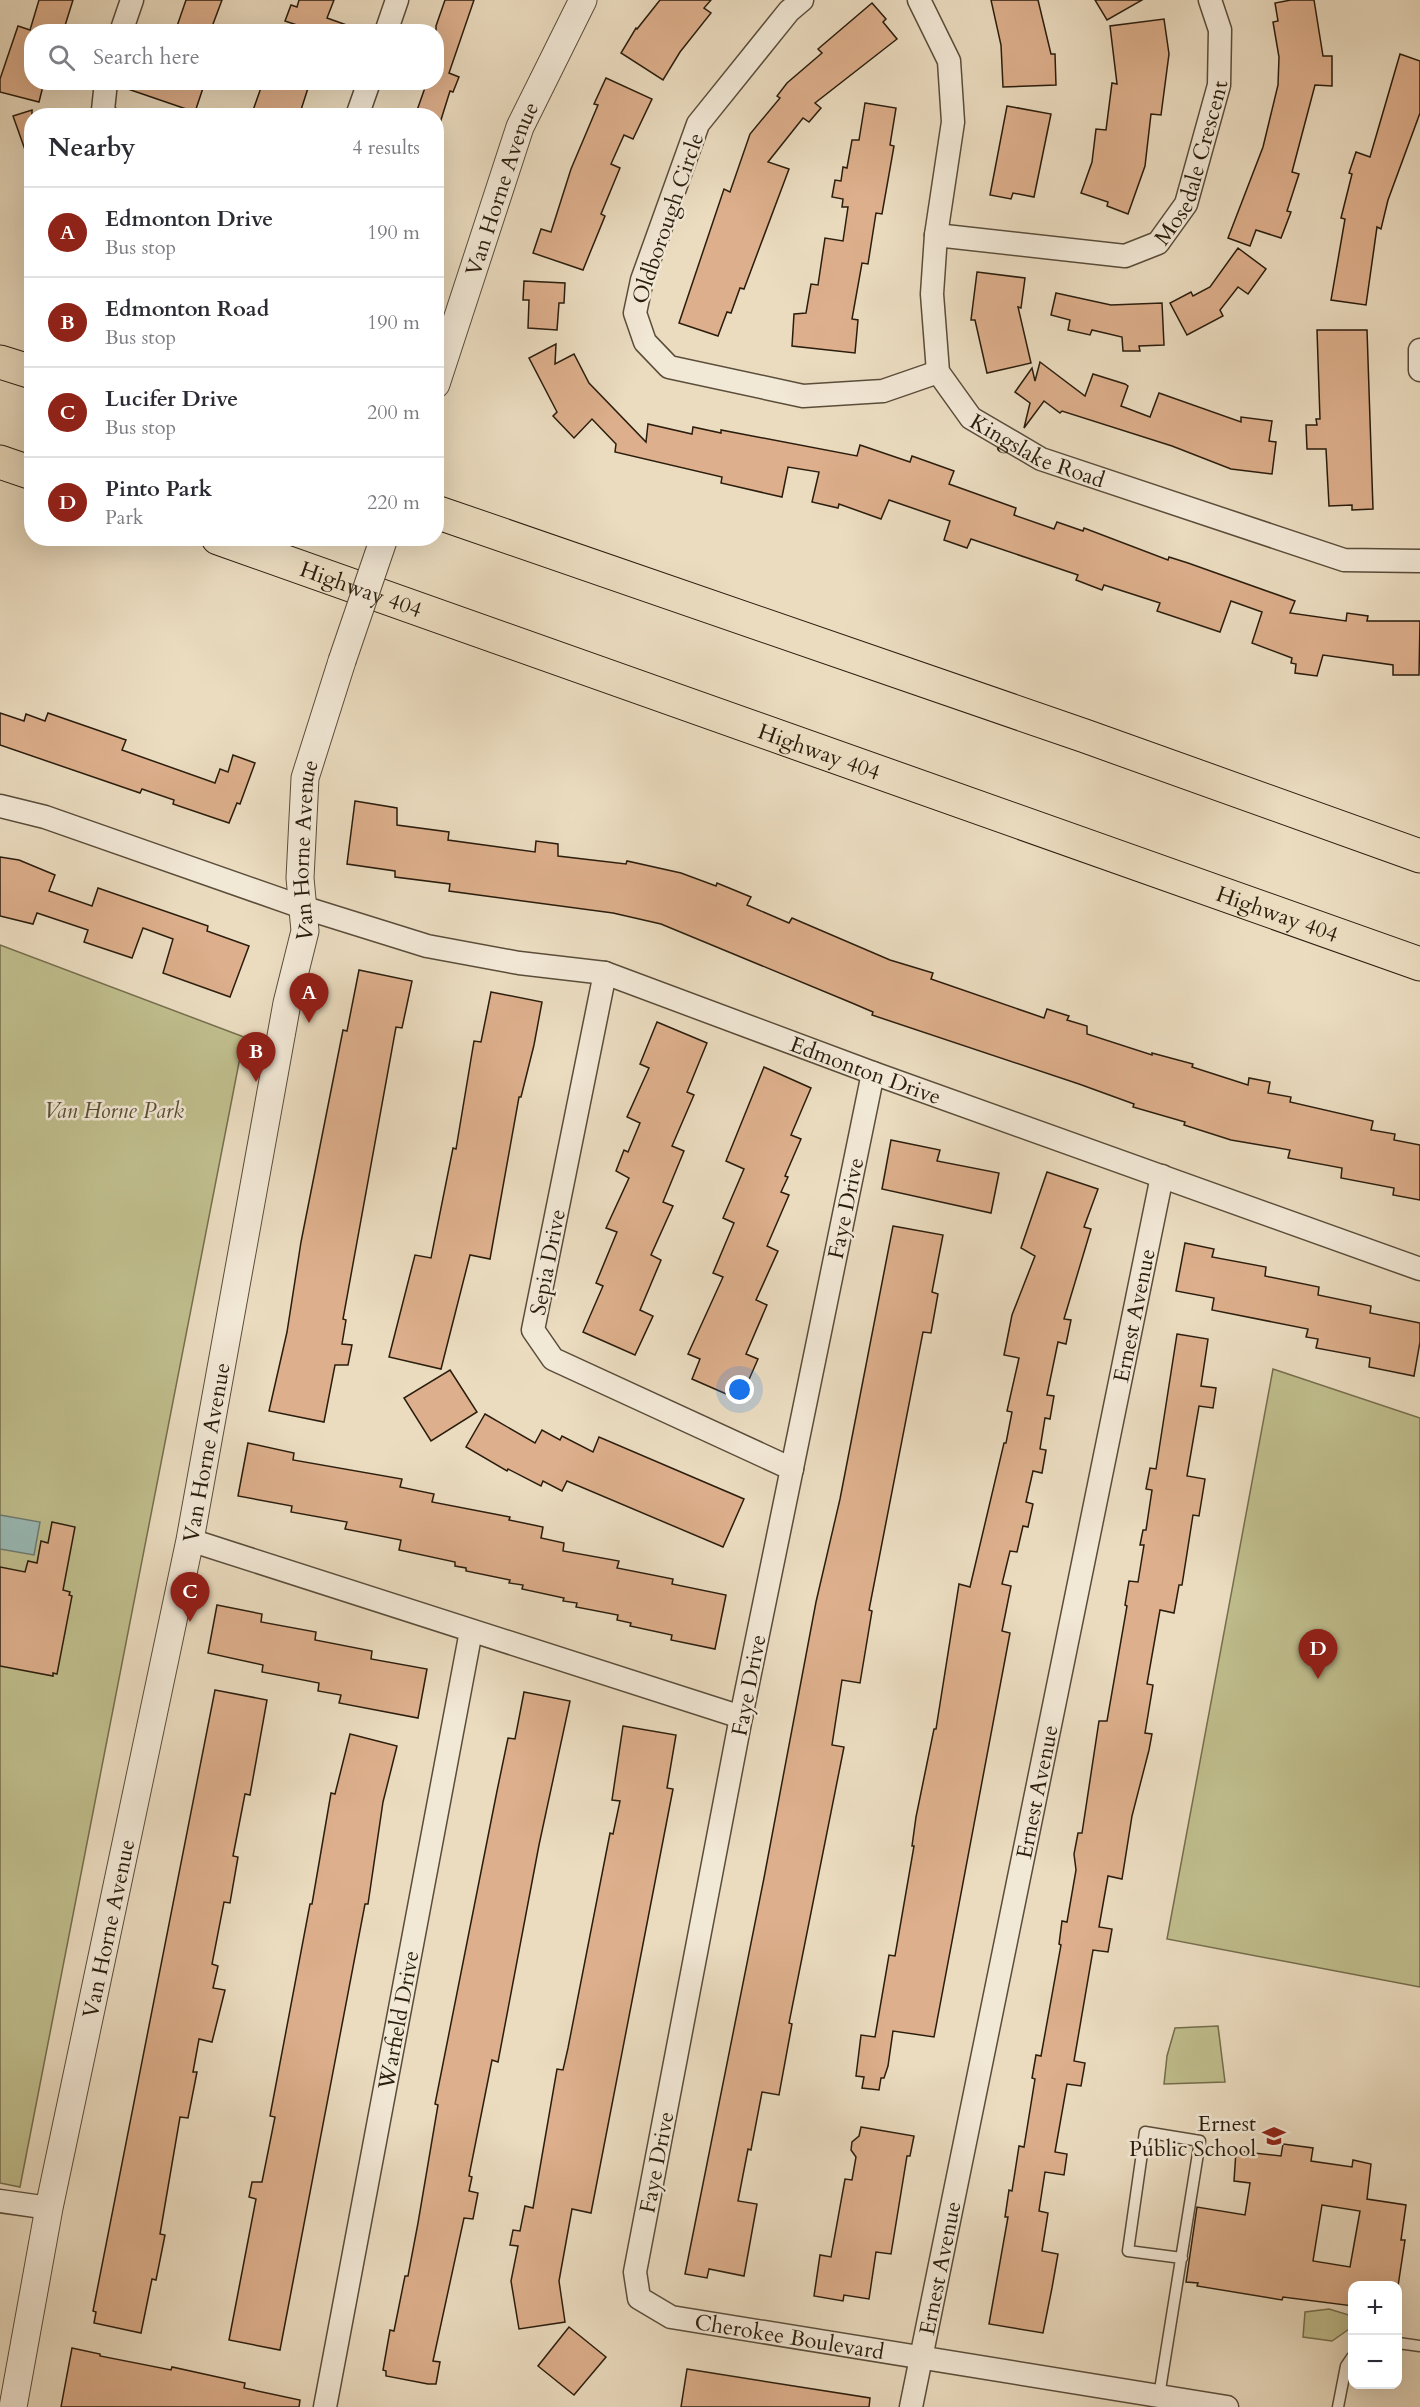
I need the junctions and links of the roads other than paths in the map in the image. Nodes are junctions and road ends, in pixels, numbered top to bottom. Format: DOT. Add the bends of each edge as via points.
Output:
graph roads {
  1 [pos="132,0"];
  2 [pos="397,0"];
  3 [pos="583,0"];
  4 [pos="802,0"];
  5 [pos="919,0"];
  6 [pos="1210,0"];
  7 [pos="124,24"];
  8 [pos="389,24"];
  9 [pos="105,90"];
  10 [pos="366,90"];
  11 [pos="103,108"];
  12 [pos="360,108"];
  13 [pos="936,235"];
  14 [pos="1420,350"];
  15 [pos="444,360"];
  16 [pos="0,362"];
  17 [pos="24,370"];
  18 [pos="1420,370"];
  19 [pos="938,372"];
  20 [pos="0,462"];
  21 [pos="24,470"];
  22 [pos="444,515"];
  23 [pos="241,546"];
  24 [pos="381,546"];
  25 [pos="1420,561"];
  26 [pos="0,806"];
  27 [pos="1420,856"];
  28 [pos="302,907"];
  29 [pos="1420,964"];
  30 [pos="605,973"];
  31 [pos="873,1073"];
  32 [pos="1162,1176"];
  33 [pos="1420,1269"];
  34 [pos="792,1469"];
  35 [pos="190,1540"];
  36 [pos="471,1631"];
  37 [pos="741,1717"];
  38 [pos="0,2201"];
  39 [pos="49,2208"];
  40 [pos="1182,2258"];
  41 [pos="639,2298"];
  42 [pos="1402,2344"];
  43 [pos="1420,2346"];
  44 [pos="921,2358"];
  45 [pos="1348,2363"];
  46 [pos="1159,2396"];
  47 [pos="13,2407"];
  48 [pos="325,2407"];
  49 [pos="912,2407"];
  50 [pos="1227,2407"];
  51 [pos="1338,2407"];
  1 -- 7 [label="street"];
  2 -- 8 [label="street"];
  3 -- 15 [label="street, Van Horne Avenue" via="520,127"];
  4 -- 19 [label="street, Oldborough Circle" via="698,124 642,280 635,313 645,342 669,367 803,396 883,391"];
  5 -- 13 [label="street" via="949,61 954,122"];
  6 -- 13 [label="street, Mosedale Crescent" via="1220,30 1218,85 1186,204 1158,243 1125,256"];
  9 -- 11 [label="street"];
  10 -- 12 [label="street"];
  13 -- 19 [label="street" via="932,294"];
  14 -- 18 [label="street"];
  16 -- 17 [label="highway"];
  19 -- 25 [label="street, Kingslake Road" via="972,418 1041,459 1344,560"];
  20 -- 21 [label="highway"];
  22 -- 27 [label="highway"];
  23 -- 29 [label="highway, Highway 404"];
  24 -- 28 [label="street, Van Horne Avenue, bridge" via="305,778"];
  26 -- 28 [label="street, Edmonton Drive" via="45,817"];
  28 -- 30 [label="street, Edmonton Drive" via="427,946 519,963"];
  28 -- 35 [label="street, Van Horne Avenue" via="305,931 285,1015"];
  30 -- 31 [label="street, Edmonton Drive"];
  30 -- 34 [label="street, Sepia Drive" via="533,1330 553,1359"];
  31 -- 32 [label="street, Edmonton Drive"];
  31 -- 34 [label="street, Faye Drive"];
  32 -- 33 [label="street, Edmonton Drive"];
  32 -- 44 [label="street, Ernest Avenue"];
  34 -- 37 [label="street, Faye Drive"];
  35 -- 36 [label="street"];
  35 -- 39 [label="street, Van Horne Avenue"];
  36 -- 37 [label="street"];
  36 -- 48 [label="street, Warfield Drive"];
  37 -- 41 [label="street, Faye Drive" via="635,2272"];
  38 -- 39 [label="street"];
  39 -- 47 [label="street, Van Horne Avenue"];
  40 -- 40 [label="lane" via="1200,2141 1145,2132 1128,2251"];
  40 -- 46 [label="lane"];
  41 -- 44 [label="street, Cherokee Boulevard" via="671,2317"];
  42 -- 43 [label="lane"];
  44 -- 46 [label="street, Cherokee Boulevard"];
  44 -- 49 [label="street, Ernest Avenue"];
  45 -- 51 [label="lane"];
  46 -- 50 [label="street, Cherokee Boulevard"];
}
